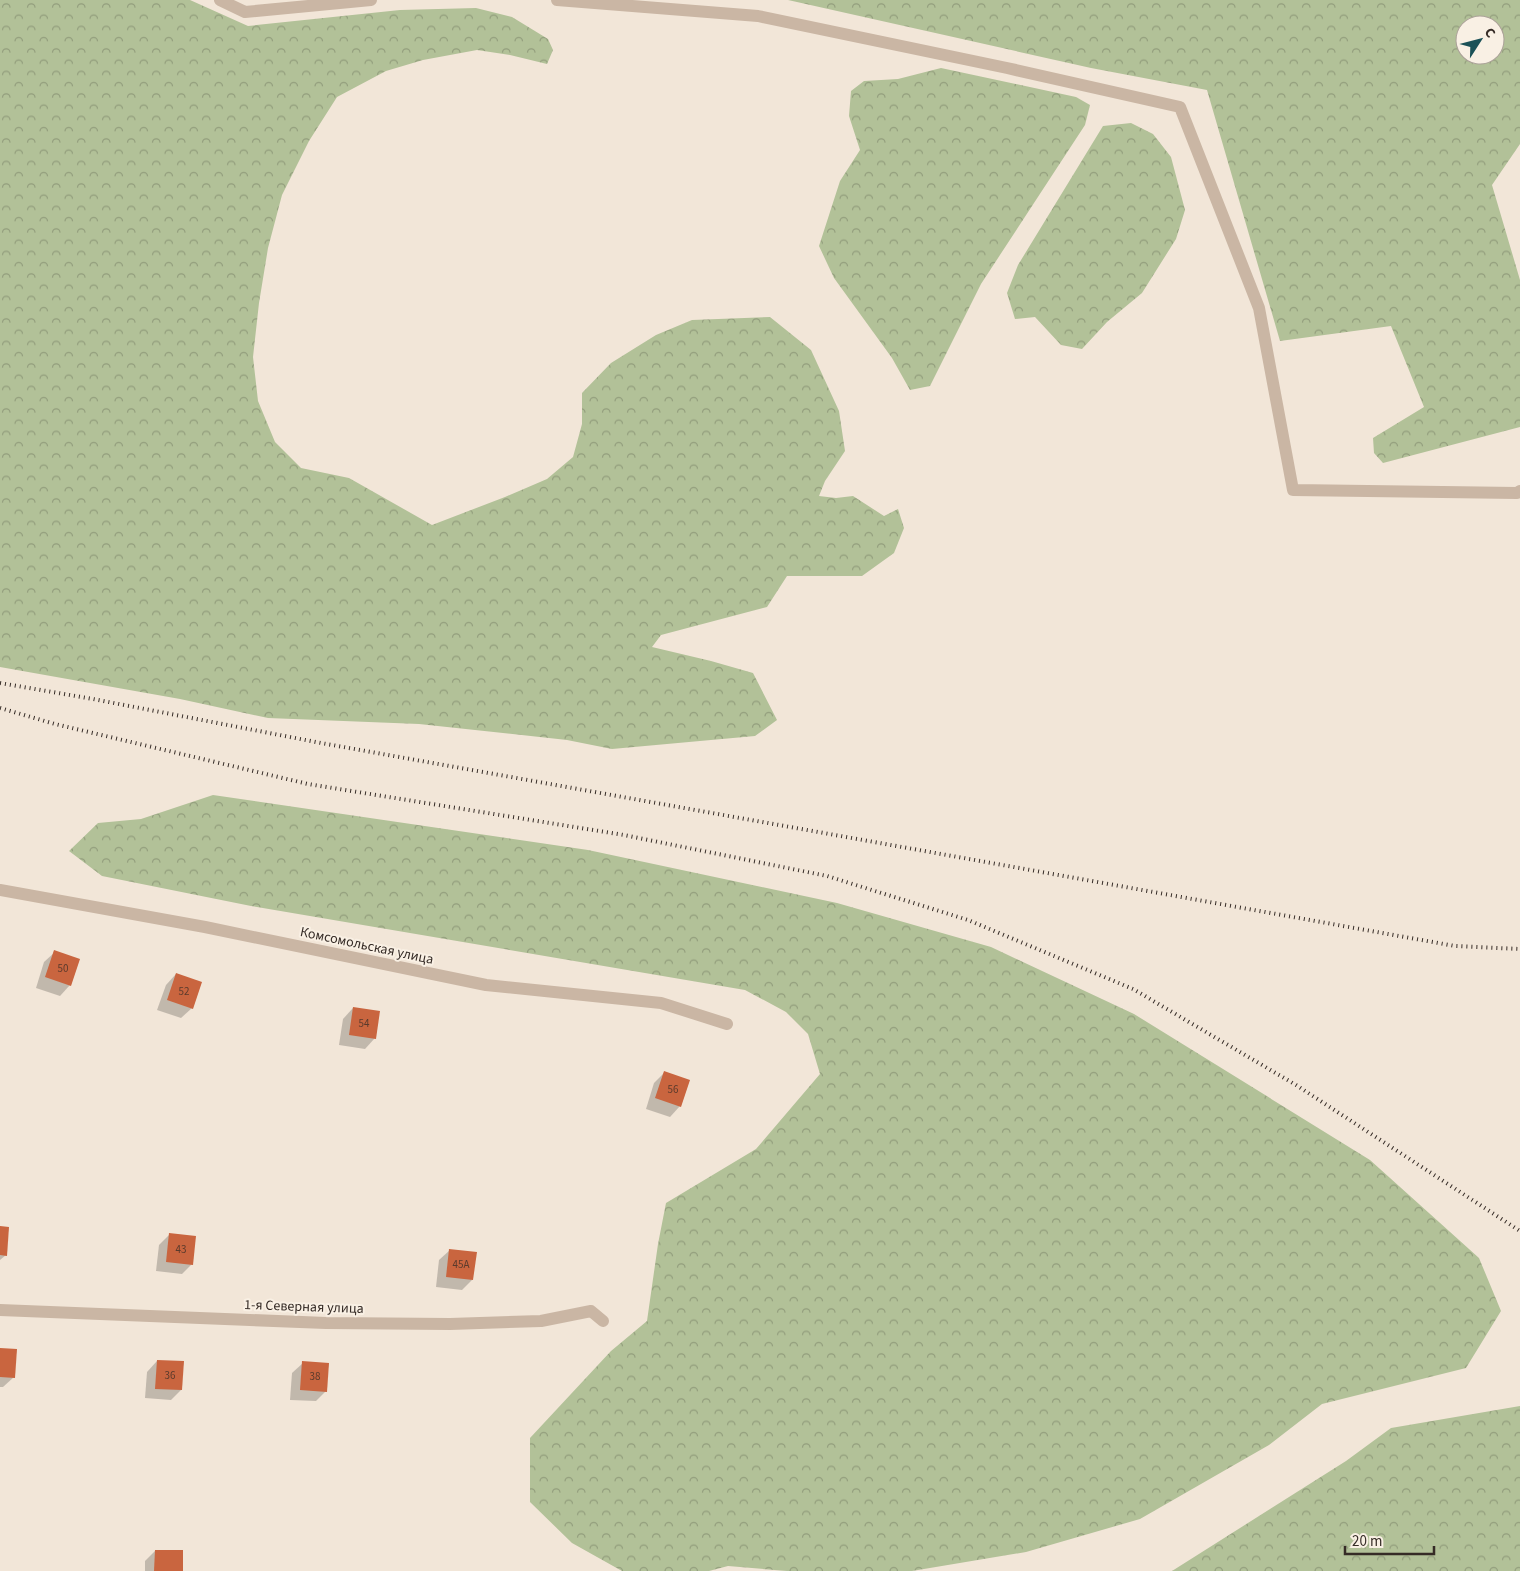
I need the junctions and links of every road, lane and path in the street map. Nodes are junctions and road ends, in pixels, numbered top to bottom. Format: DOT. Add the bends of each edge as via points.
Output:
graph roads {
  1 [pos="220,0"];
  2 [pos="371,0"];
  3 [pos="557,0"];
  4 [pos="1520,491"];
  5 [pos="0,890"];
  6 [pos="727,1024"];
  7 [pos="0,1310"];
  8 [pos="603,1321"];
  1 -- 2 [label="street" via="245,12"];
  3 -- 4 [label="street" via="758,16 1180,107 1259,308 1293,490"];
  5 -- 6 [label="street, Комсомольская улица" via="205,927 486,985 661,1003"];
  7 -- 8 [label="street, 1-я Северная улица" via="326,1323 441,1324 541,1321 591,1311"];
}
